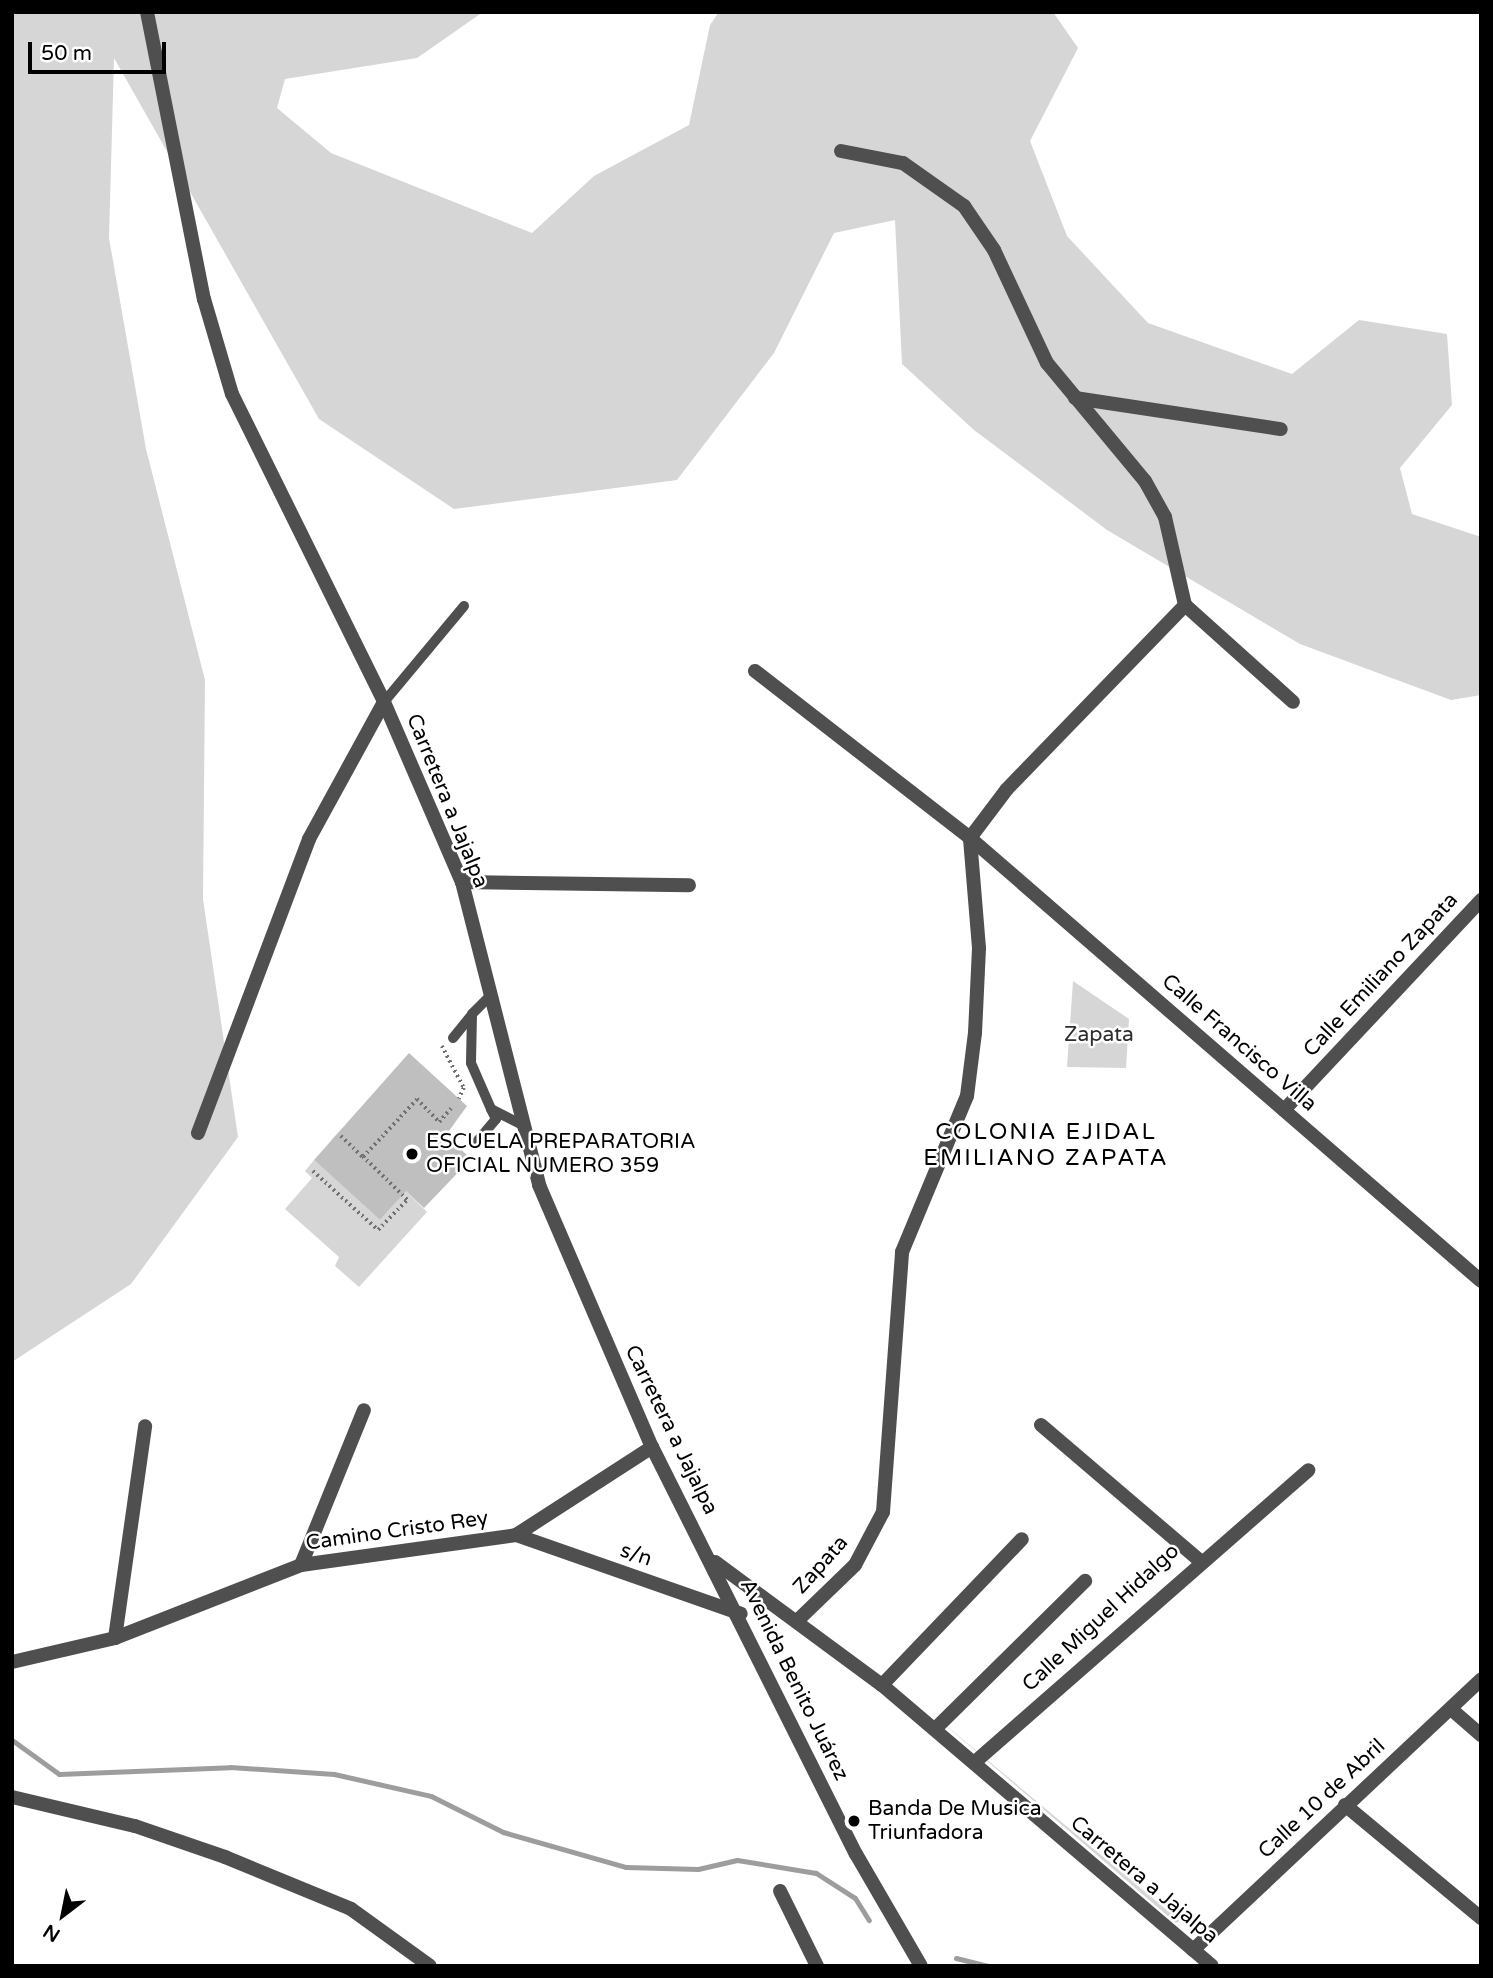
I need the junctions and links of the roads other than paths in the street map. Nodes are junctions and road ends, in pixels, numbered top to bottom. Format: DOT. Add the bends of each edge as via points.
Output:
graph roads {
  1 [pos="147,12"];
  2 [pos="841,151"];
  3 [pos="1075,397"];
  4 [pos="1280,429"];
  5 [pos="1185,605"];
  6 [pos="464,606"];
  7 [pos="755,671"];
  8 [pos="1293,702"];
  9 [pos="385,706"];
  10 [pos="970,838"];
  11 [pos="462,882"];
  12 [pos="689,885"];
  13 [pos="1479,906"];
  14 [pos="487,999"];
  15 [pos="472,1014"];
  16 [pos="453,1038"];
  17 [pos="492,1108"];
  18 [pos="1284,1110"];
  19 [pos="523,1125"];
  20 [pos="198,1133"];
  21 [pos="475,1144"];
  22 [pos="1481,1280"];
  23 [pos="365,1410"];
  24 [pos="1041,1424"];
  25 [pos="145,1426"];
  26 [pos="652,1447"];
  27 [pos="1308,1470"];
  28 [pos="516,1535"];
  29 [pos="1022,1539"];
  30 [pos="711,1559"];
  31 [pos="1199,1560"];
  32 [pos="301,1565"];
  33 [pos="1085,1581"];
  34 [pos="741,1614"];
  35 [pos="798,1620"];
  36 [pos="115,1638"];
  37 [pos="12,1662"];
  38 [pos="1481,1680"];
  39 [pos="882,1685"];
  40 [pos="1451,1709"];
  41 [pos="935,1730"];
  42 [pos="1481,1735"];
  43 [pos="975,1762"];
  44 [pos="12,1797"];
  45 [pos="1345,1805"];
  46 [pos="780,1891"];
  47 [pos="1481,1918"];
  48 [pos="1193,1950"];
  49 [pos="430,1966"];
  50 [pos="817,1966"];
  51 [pos="921,1966"];
  52 [pos="1212,1966"];
  1 -- 9 [label="street, Carretera a Jajalpa" via="204,299 232,394 329,601"];
  2 -- 3 [label="street" via="903,163 964,206 994,250 1047,363"];
  3 -- 4 [label="street"];
  3 -- 5 [label="street" via="1138,471 1165,517"];
  5 -- 8 [label="street"];
  5 -- 10 [label="street" via="1007,789"];
  6 -- 9 [label="lane"];
  7 -- 10 [label="street, Calle Francisco Villa"];
  9 -- 11 [label="street, Carretera a Jajalpa"];
  9 -- 20 [label="street" via="304,851"];
  10 -- 18 [label="street, Calle Francisco Villa"];
  10 -- 35 [label="street, Zapata" via="979,948 967,1096 902,1252 883,1511 855,1565"];
  11 -- 12 [label="street"];
  11 -- 14 [label="street, Carretera a Jajalpa"];
  13 -- 18 [label="street, Calle Emiliano Zapata"];
  14 -- 15 [label="lane"];
  14 -- 19 [label="street, Carretera a Jajalpa"];
  15 -- 16 [label="lane"];
  15 -- 17 [label="lane" via="471,1063"];
  17 -- 19 [label="lane"];
  17 -- 21 [label="lane" via="496,1119"];
  18 -- 22 [label="street, Calle Francisco Villa"];
  19 -- 26 [label="street, Carretera a Jajalpa" via="539,1185"];
  23 -- 32 [label="street"];
  24 -- 31 [label="street, Calle Miguel Hidalgo"];
  25 -- 36 [label="street"];
  26 -- 28 [label="street, Camino Cristo Rey"];
  26 -- 30 [label="street, Carretera a Jajalpa"];
  27 -- 31 [label="street"];
  28 -- 32 [label="street, Camino Cristo Rey"];
  28 -- 34 [label="street, s/n"];
  29 -- 39 [label="street"];
  30 -- 34 [label="street, Avenida Benito Juárez"];
  30 -- 35 [label="street, Carretera a Jajalpa"];
  31 -- 43 [label="street, Calle Miguel Hidalgo"];
  32 -- 36 [label="street, Camino Cristo Rey"];
  33 -- 41 [label="street"];
  34 -- 51 [label="street, Avenida Benito Juárez" via="856,1854"];
  35 -- 39 [label="street, Carretera a Jajalpa"];
  36 -- 37 [label="street, Camino Cristo Rey"];
  38 -- 40 [label="street, Calle 10 de Abril"];
  39 -- 41 [label="street, Carretera a Jajalpa"];
  40 -- 42 [label="street"];
  40 -- 45 [label="street, Calle 10 de Abril"];
  41 -- 43 [label="street, Carretera a Jajalpa"];
  43 -- 48 [label="street, Carretera a Jajalpa"];
  44 -- 49 [label="street" via="135,1826 225,1857 351,1909"];
  45 -- 47 [label="street"];
  45 -- 48 [label="street, Calle 10 de Abril"];
  46 -- 50 [label="street"];
  48 -- 52 [label="street, Carretera a Jajalpa"];
}
